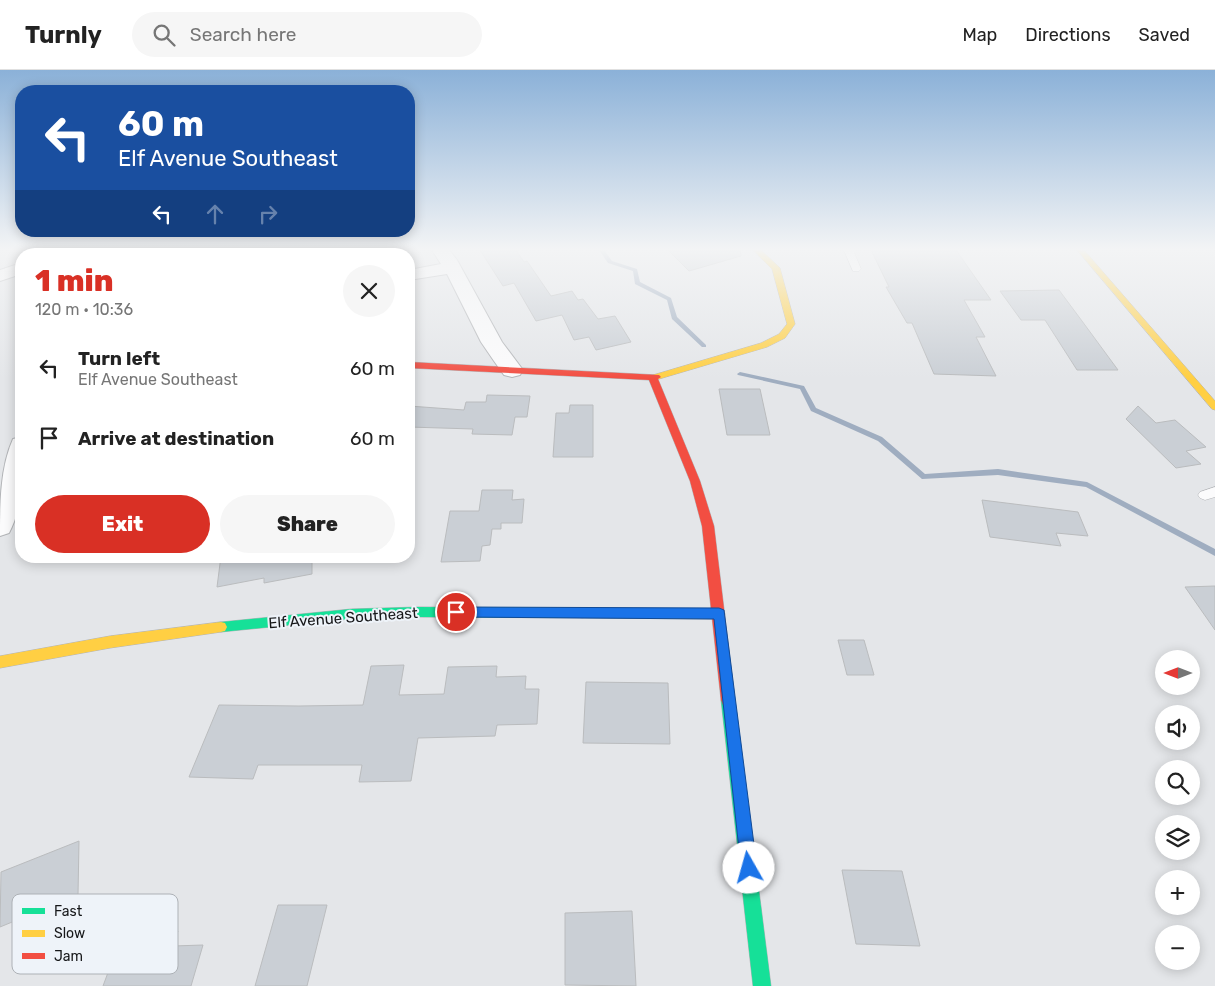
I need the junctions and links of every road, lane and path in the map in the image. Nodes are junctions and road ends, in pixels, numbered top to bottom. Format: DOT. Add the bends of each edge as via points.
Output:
graph roads {
  1 [pos="467,293"];
  2 [pos="783,293"];
  3 [pos="1116,293"];
  4 [pos="415,365"];
  5 [pos="512,370"];
  6 [pos="653,378"];
  7 [pos="1215,406"];
  8 [pos="15,467"];
  9 [pos="0,526"];
  10 [pos="719,614"];
  11 [pos="0,662"];
  12 [pos="762,986"];
  1 -- 5 [label="street" via="498,355"];
  2 -- 6 [label="street" via="791,324 788,330 764,346"];
  3 -- 7 [label="street"];
  4 -- 5 [label="street"];
  5 -- 6 [label="street"];
  6 -- 10 [label="street" via="702,504"];
  8 -- 9 [label="street"];
  10 -- 11 [label="street, Elf Avenue Southeast" via="351,614 157,634"];
  10 -- 12 [label="street"];
}
